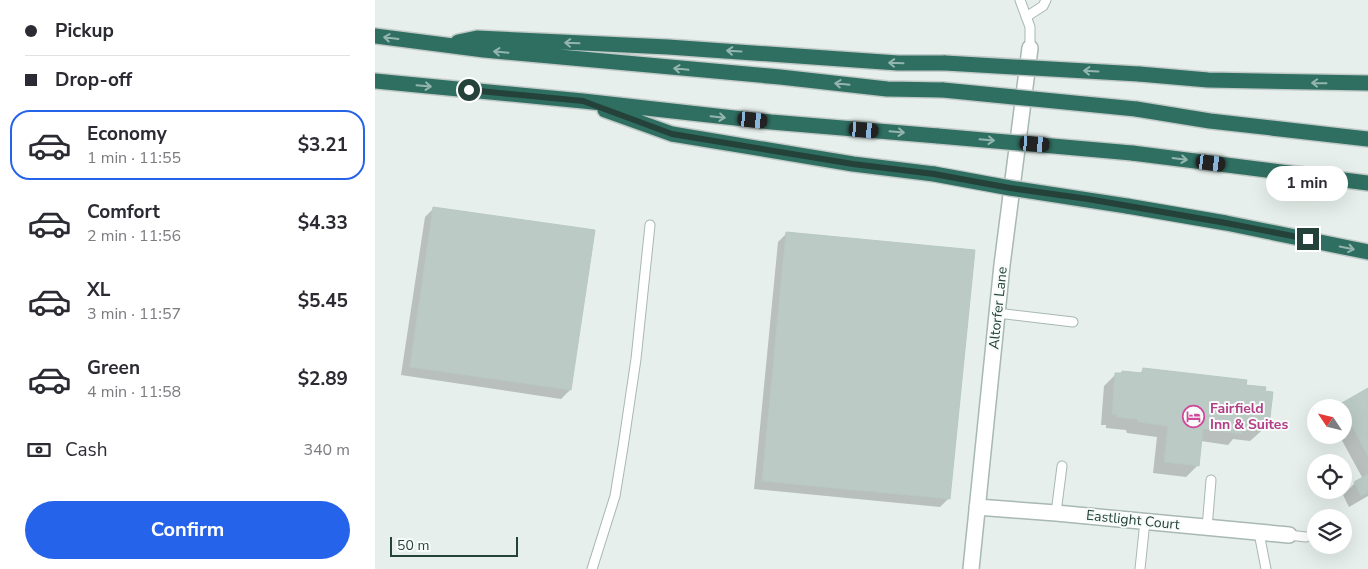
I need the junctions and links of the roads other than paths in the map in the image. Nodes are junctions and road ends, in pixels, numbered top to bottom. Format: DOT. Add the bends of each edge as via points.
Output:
graph roads {
  1 [pos="1020,0"];
  2 [pos="1046,0"];
  3 [pos="1026,17"];
  4 [pos="375,36"];
  5 [pos="441,44"];
  6 [pos="1030,48"];
  7 [pos="375,82"];
  8 [pos="1368,84"];
  9 [pos="583,101"];
  10 [pos="1211,121"];
  11 [pos="1368,129"];
  12 [pos="1368,139"];
  13 [pos="1368,183"];
  14 [pos="650,225"];
  15 [pos="1368,252"];
  16 [pos="997,313"];
  17 [pos="1073,322"];
  18 [pos="1062,466"];
  19 [pos="1211,480"];
  20 [pos="977,507"];
  21 [pos="1056,513"];
  22 [pos="1145,521"];
  23 [pos="1207,528"];
  24 [pos="1259,533"];
  25 [pos="1289,536"];
  26 [pos="1306,537"];
  27 [pos="592,569"];
  28 [pos="971,569"];
  29 [pos="1140,569"];
  30 [pos="1266,569"];
  1 -- 3 [label="lane"];
  2 -- 3 [label="lane" via="1043,6"];
  3 -- 6 [label="lane" via="1030,27"];
  5 -- 4 [label="highway, one-way"];
  8 -- 5 [label="highway, one-way, bridge" via="1208,80 477,38"];
  10 -- 5 [label="highway, one-way, bridge" via="1136,109 943,90 887,89"];
  6 -- 16 [label="street, Altorfer Lane"];
  7 -- 9 [label="highway, one-way"];
  9 -- 13 [label="highway, one-way, bridge" via="771,122 1132,153"];
  9 -- 15 [label="highway, one-way, bridge" via="672,134 1127,206"];
  10 -- 11 [label="highway"];
  10 -- 12 [label="highway"];
  14 -- 27 [label="lane" via="636,359 615,496"];
  16 -- 17 [label="lane"];
  16 -- 20 [label="street, Altorfer Lane"];
  18 -- 21 [label="lane"];
  19 -- 23 [label="lane"];
  20 -- 21 [label="street, Eastlight Court"];
  20 -- 28 [label="street, Altorfer Lane"];
  21 -- 22 [label="street, Eastlight Court"];
  22 -- 23 [label="street, Eastlight Court"];
  22 -- 29 [label="lane"];
  23 -- 24 [label="street, Eastlight Court"];
  24 -- 25 [label="street, Eastlight Court"];
  24 -- 30 [label="lane"];
  25 -- 26 [label="lane"];
}
